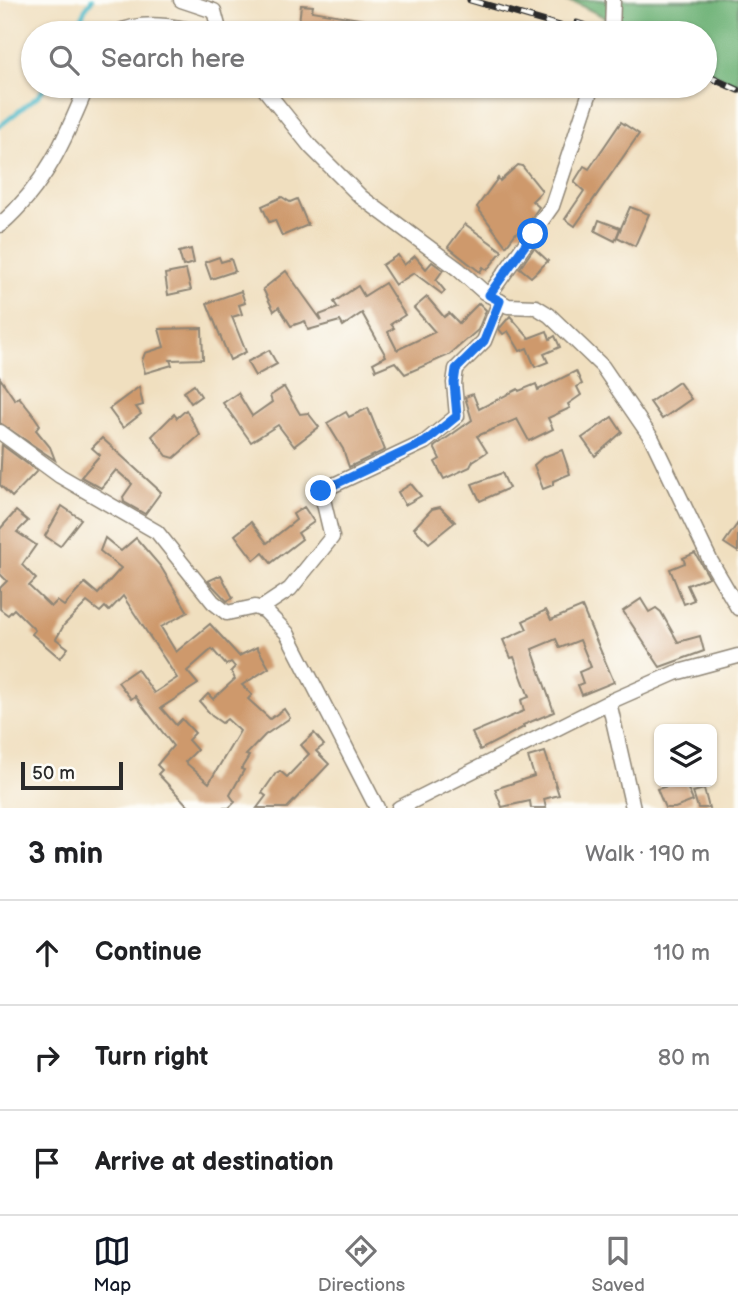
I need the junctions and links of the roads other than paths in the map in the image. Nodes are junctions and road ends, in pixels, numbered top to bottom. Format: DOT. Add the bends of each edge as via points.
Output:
graph roads {
  1 [pos="181,0"];
  2 [pos="613,0"];
  3 [pos="216,21"];
  4 [pos="612,21"];
  5 [pos="82,98"];
  6 [pos="271,98"];
  7 [pos="588,98"];
  8 [pos="0,225"];
  9 [pos="495,298"];
  10 [pos="0,432"];
  11 [pos="262,608"];
  12 [pos="738,608"];
  13 [pos="738,656"];
  14 [pos="609,702"];
  15 [pos="425,802"];
  16 [pos="377,808"];
  17 [pos="399,808"];
  18 [pos="633,808"];
  1 -- 3 [label="street" via="214,11"];
  2 -- 4 [label="street"];
  5 -- 8 [label="street" via="51,167 26,202"];
  6 -- 9 [label="street" via="311,148 361,197"];
  7 -- 9 [label="street" via="552,205"];
  9 -- 11 [label="street" via="484,341 456,369 457,416 425,442 321,491 332,537 290,589"];
  9 -- 12 [label="street" via="508,306 536,307 549,315 602,366 652,439 709,559"];
  10 -- 11 [label="street" via="60,476 157,532 213,603 228,613"];
  11 -- 16 [label="street" via="287,633"];
  13 -- 14 [label="street" via="676,673"];
  14 -- 15 [label="street"];
  14 -- 18 [label="street"];
  15 -- 17 [label="street"];
}
